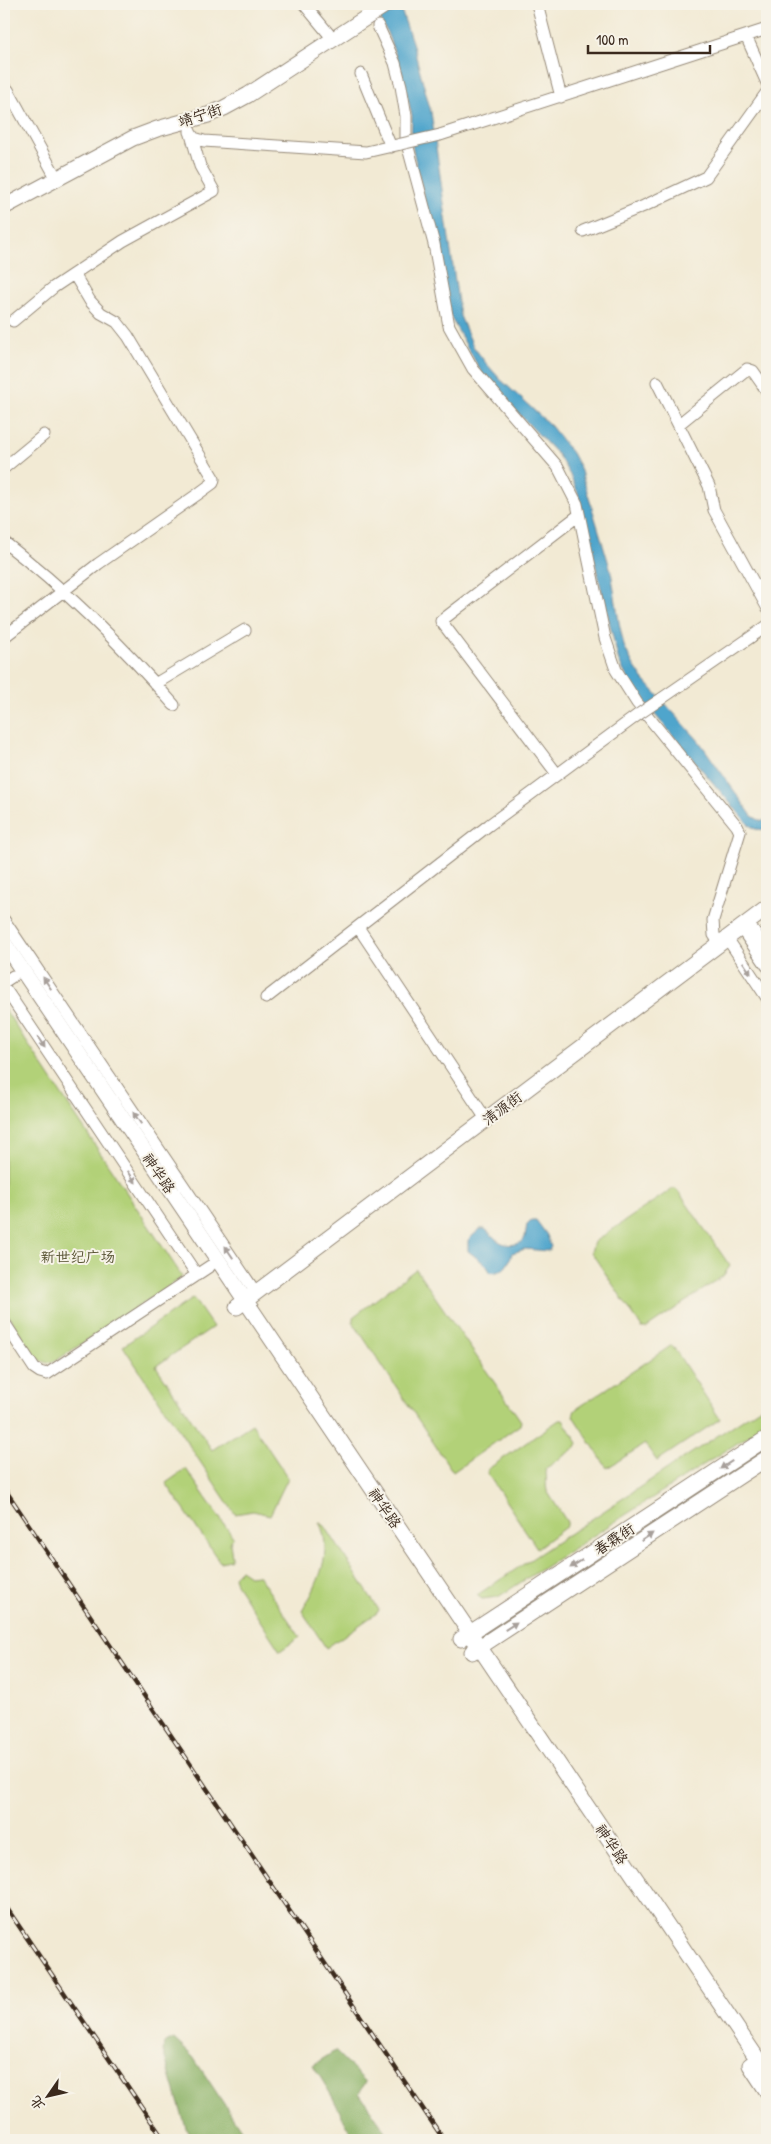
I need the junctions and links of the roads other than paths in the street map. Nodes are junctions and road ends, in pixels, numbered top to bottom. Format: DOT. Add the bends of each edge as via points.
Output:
graph roads {
  1 [pos="304,4"];
  2 [pos="387,4"];
  3 [pos="538,4"];
  4 [pos="374,20"];
  5 [pos="767,29"];
  6 [pos="746,36"];
  7 [pos="333,39"];
  8 [pos="361,74"];
  9 [pos="767,83"];
  10 [pos="767,92"];
  11 [pos="4,93"];
  12 [pos="561,98"];
  13 [pos="188,126"];
  14 [pos="396,146"];
  15 [pos="57,179"];
  16 [pos="4,207"];
  17 [pos="583,231"];
  18 [pos="74,274"];
  19 [pos="13,321"];
  20 [pos="657,382"];
  21 [pos="767,391"];
  22 [pos="679,424"];
  23 [pos="44,435"];
  24 [pos="4,468"];
  25 [pos="579,515"];
  26 [pos="4,542"];
  27 [pos="62,592"];
  28 [pos="767,608"];
  29 [pos="767,626"];
  30 [pos="245,630"];
  31 [pos="4,637"];
  32 [pos="156,684"];
  33 [pos="174,705"];
  34 [pos="557,774"];
  35 [pos="767,908"];
  36 [pos="4,920"];
  37 [pos="767,921"];
  38 [pos="358,927"];
  39 [pos="747,932"];
  40 [pos="4,943"];
  41 [pos="726,943"];
  42 [pos="767,951"];
  43 [pos="4,962"];
  44 [pos="767,966"];
  45 [pos="7,981"];
  46 [pos="266,998"];
  47 [pos="767,998"];
  48 [pos="486,1119"];
  49 [pos="204,1270"];
  50 [pos="246,1305"];
  51 [pos="4,1322"];
  52 [pos="767,1438"];
  53 [pos="767,1458"];
  54 [pos="466,1636"];
  55 [pos="475,1650"];
  56 [pos="767,2073"];
  57 [pos="767,2091"];
  1 -- 7 [label="street"];
  2 -- 4 [label="main road, 靖宁街"];
  3 -- 12 [label="street"];
  4 -- 7 [label="main road, 靖宁街"];
  4 -- 25 [label="street" via="395,63 401,86 406,140 434,244 449,326 473,369 558,467 571,489"];
  5 -- 6 [label="street"];
  6 -- 9 [label="street"];
  6 -- 12 [label="street"];
  7 -- 13 [label="main road, 靖宁街" via="248,95"];
  8 -- 14 [label="street"];
  10 -- 17 [label="street" via="706,177"];
  11 -- 15 [label="street" via="8,90"];
  12 -- 14 [label="street, bridge"];
  13 -- 14 [label="street" via="194,138 212,142 366,152"];
  13 -- 15 [label="main road, 靖宁街" via="157,128"];
  13 -- 18 [label="street" via="200,166 214,191 123,241"];
  15 -- 16 [label="main road, 靖宁街"];
  18 -- 19 [label="street"];
  18 -- 27 [label="street" via="90,301 101,313 117,322 128,336 214,478 213,483"];
  20 -- 22 [label="street"];
  21 -- 22 [label="street" via="753,371 747,369"];
  22 -- 28 [label="street" via="709,486 718,518"];
  23 -- 24 [label="street"];
  25 -- 34 [label="street" via="442,621"];
  25 -- 41 [label="street" via="605,638 616,670 637,703 740,832 713,920 714,935"];
  26 -- 27 [label="street"];
  27 -- 31 [label="street"];
  27 -- 32 [label="street"];
  29 -- 34 [label="street, bridge"];
  30 -- 32 [label="street"];
  32 -- 33 [label="street"];
  34 -- 38 [label="street"];
  35 -- 39 [label="main road, 清源街"];
  50 -- 36 [label="street, one-way"];
  37 -- 39 [label="main road, 清源街"];
  38 -- 46 [label="street"];
  38 -- 48 [label="street"];
  39 -- 41 [label="main road, 清源街"];
  39 -- 42 [label="street"];
  39 -- 44 [label="street"];
  40 -- 50 [label="main road, 神华路"];
  41 -- 47 [label="street, one-way"];
  41 -- 48 [label="main road, 清源街"];
  41 -- 50 [label="main road, 清源街"];
  43 -- 45 [label="main road, 神华路"];
  45 -- 49 [label="main road, 神华路, one-way"];
  48 -- 50 [label="main road, 清源街"];
  49 -- 50 [label="main road, 神华路"];
  49 -- 51 [label="street" via="47,1374 34,1368"];
  50 -- 54 [label="main road, 神华路"];
  52 -- 54 [label="main road, 春霖街, one-way"];
  55 -- 53 [label="main road, 春霖街, one-way"];
  54 -- 55 [label="main road, 神华路"];
  55 -- 56 [label="main road, 神华路"];
  55 -- 57 [label="main road, 神华路"];
}
